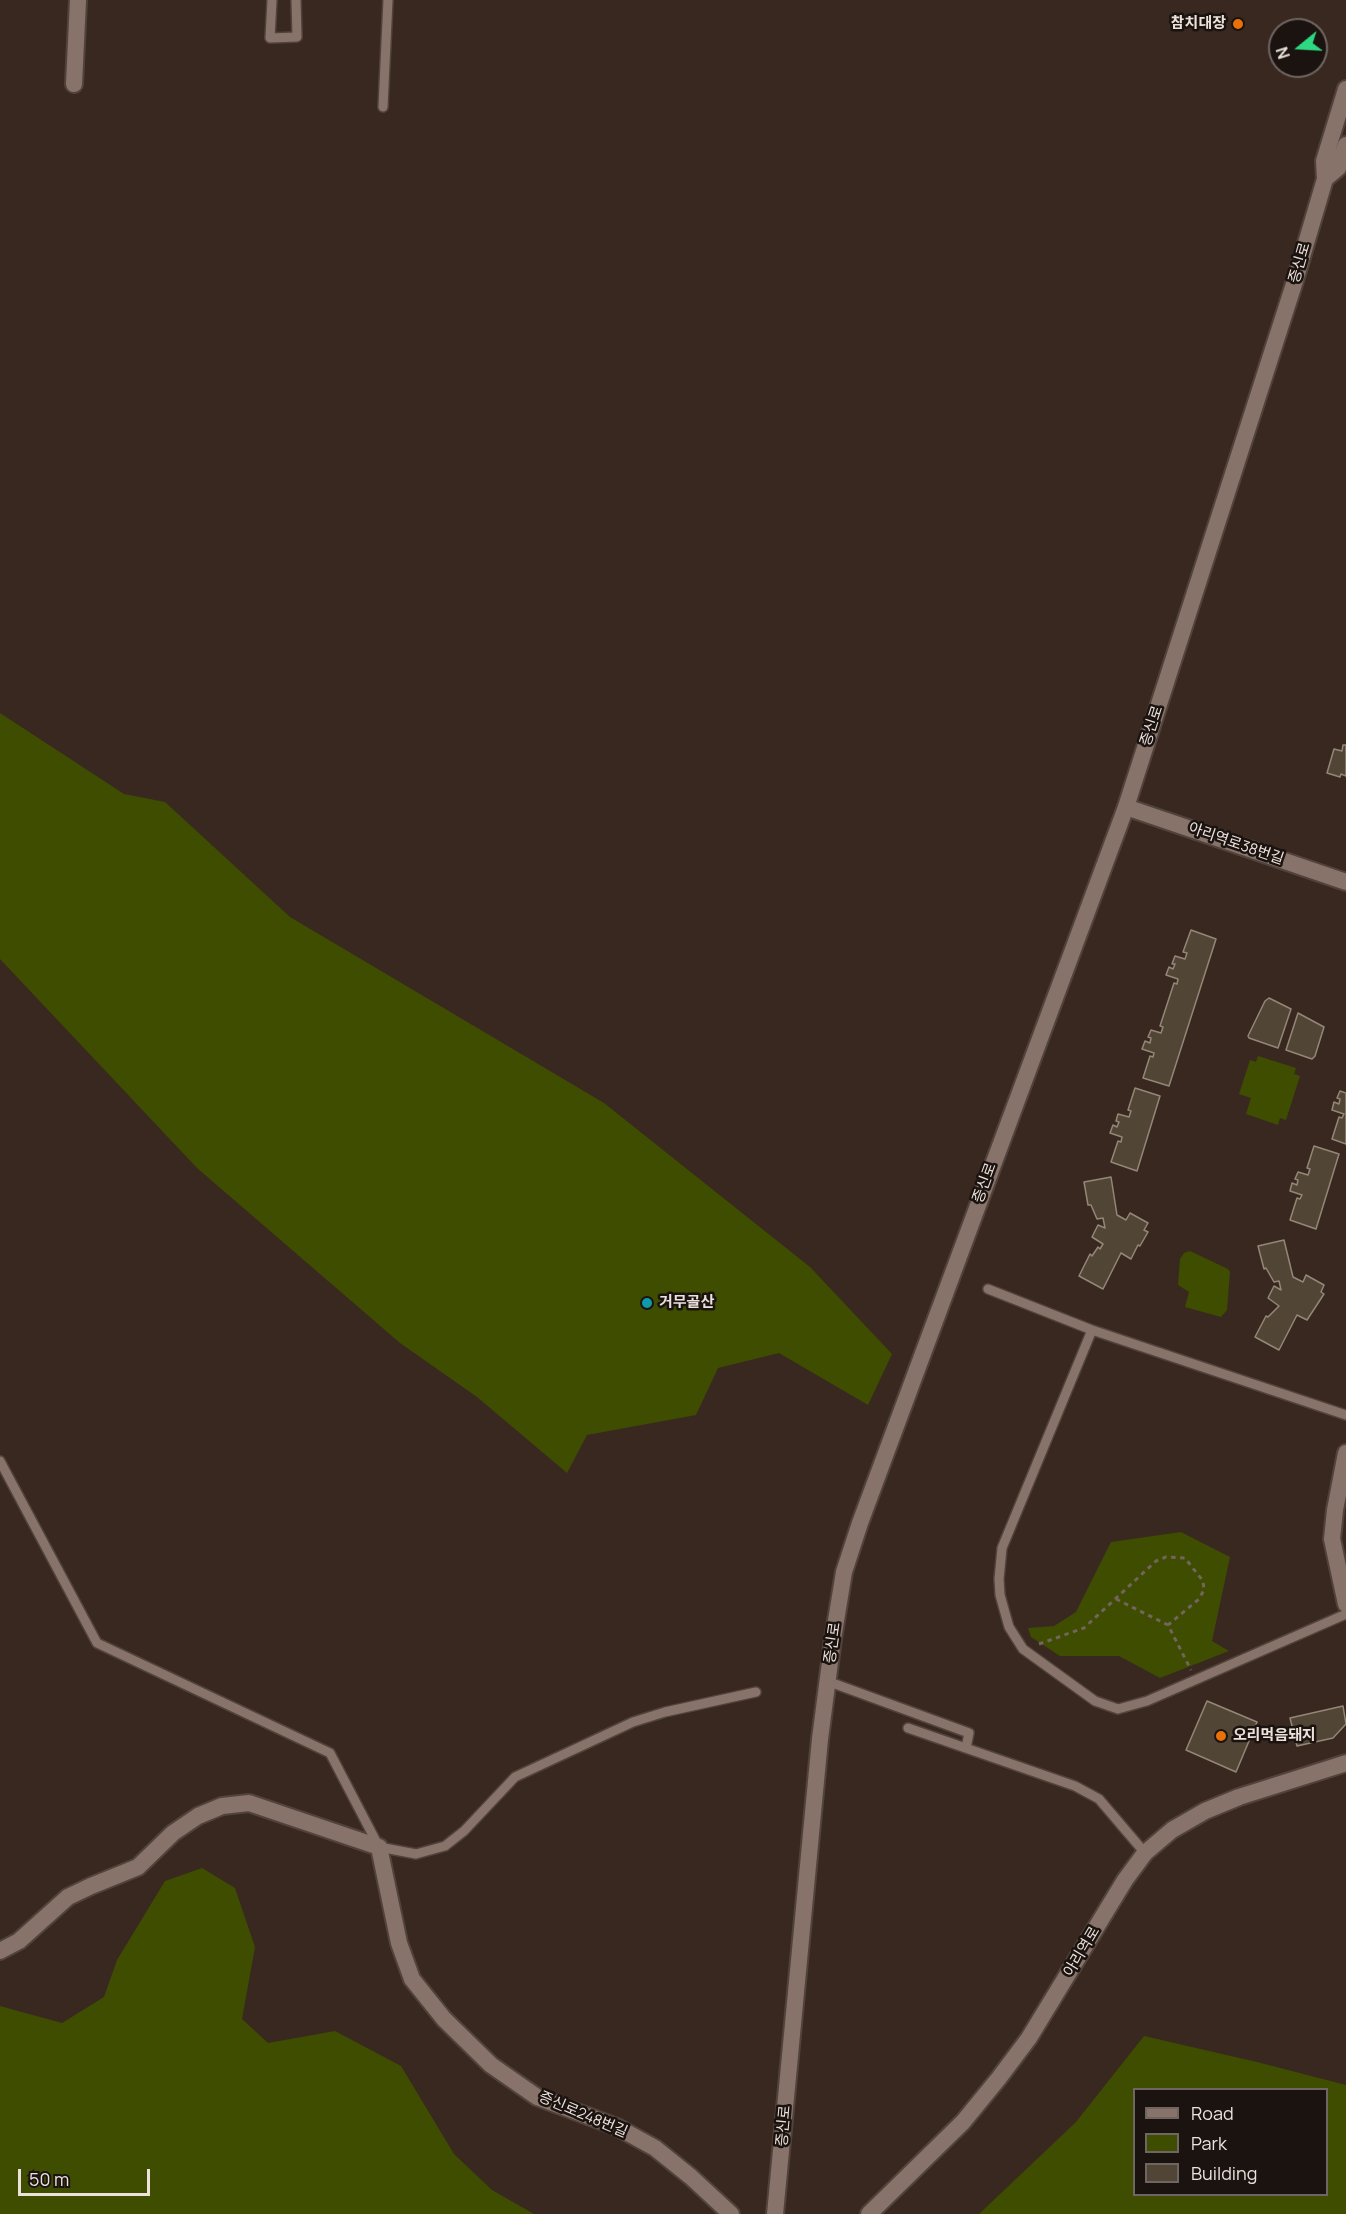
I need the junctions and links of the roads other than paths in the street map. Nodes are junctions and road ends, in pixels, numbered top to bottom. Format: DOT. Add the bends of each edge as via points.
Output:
graph roads {
  1 [pos="78,0"];
  2 [pos="272,0"];
  3 [pos="296,0"];
  4 [pos="388,0"];
  5 [pos="74,84"];
  6 [pos="1346,89"];
  7 [pos="383,107"];
  8 [pos="1346,145"];
  9 [pos="1325,179"];
  10 [pos="1126,807"];
  11 [pos="1346,882"];
  12 [pos="988,1289"];
  13 [pos="1092,1330"];
  14 [pos="1346,1415"];
  15 [pos="1346,1453"];
  16 [pos="0,1461"];
  17 [pos="1346,1604"];
  18 [pos="1346,1614"];
  19 [pos="827,1681"];
  20 [pos="756,1692"];
  21 [pos="908,1728"];
  22 [pos="966,1748"];
  23 [pos="1346,1763"];
  24 [pos="379,1847"];
  25 [pos="1145,1853"];
  26 [pos="0,1952"];
  27 [pos="731,2214"];
  28 [pos="776,2214"];
  29 [pos="869,2214"];
  1 -- 5 [label="street"];
  2 -- 3 [label="lane" via="270,38 297,37"];
  4 -- 7 [label="lane"];
  6 -- 9 [label="street, 증신로" via="1324,161"];
  8 -- 9 [label="street, 증신로" via="1338,168"];
  9 -- 10 [label="street, 증신로"];
  10 -- 11 [label="street, 아리역로38번길"];
  10 -- 19 [label="street, 증신로" via="860,1522 844,1572"];
  12 -- 13 [label="lane"];
  13 -- 14 [label="lane"];
  13 -- 18 [label="lane" via="1002,1548 1000,1595 1009,1627 1023,1649 1095,1701 1118,1709 1147,1701"];
  15 -- 17 [label="street" via="1332,1539"];
  16 -- 24 [label="lane" via="97,1643 330,1753"];
  19 -- 22 [label="lane" via="969,1733"];
  19 -- 28 [label="street, 증신로"];
  20 -- 24 [label="lane" via="633,1722 515,1777 445,1846 416,1854"];
  21 -- 22 [label="lane"];
  22 -- 25 [label="lane" via="1076,1786 1099,1799"];
  23 -- 25 [label="street, 아리역로" via="1239,1797 1205,1812 1172,1830"];
  24 -- 26 [label="street" via="249,1803 222,1806 173,1833 138,1867 68,1897 19,1941"];
  24 -- 27 [label="street, 증신로248번길" via="399,1944 412,1979 444,2019 491,2065 537,2097 617,2127 655,2148"];
  25 -- 29 [label="street, 아리역로" via="1029,2038 999,2078 963,2122"];
}
